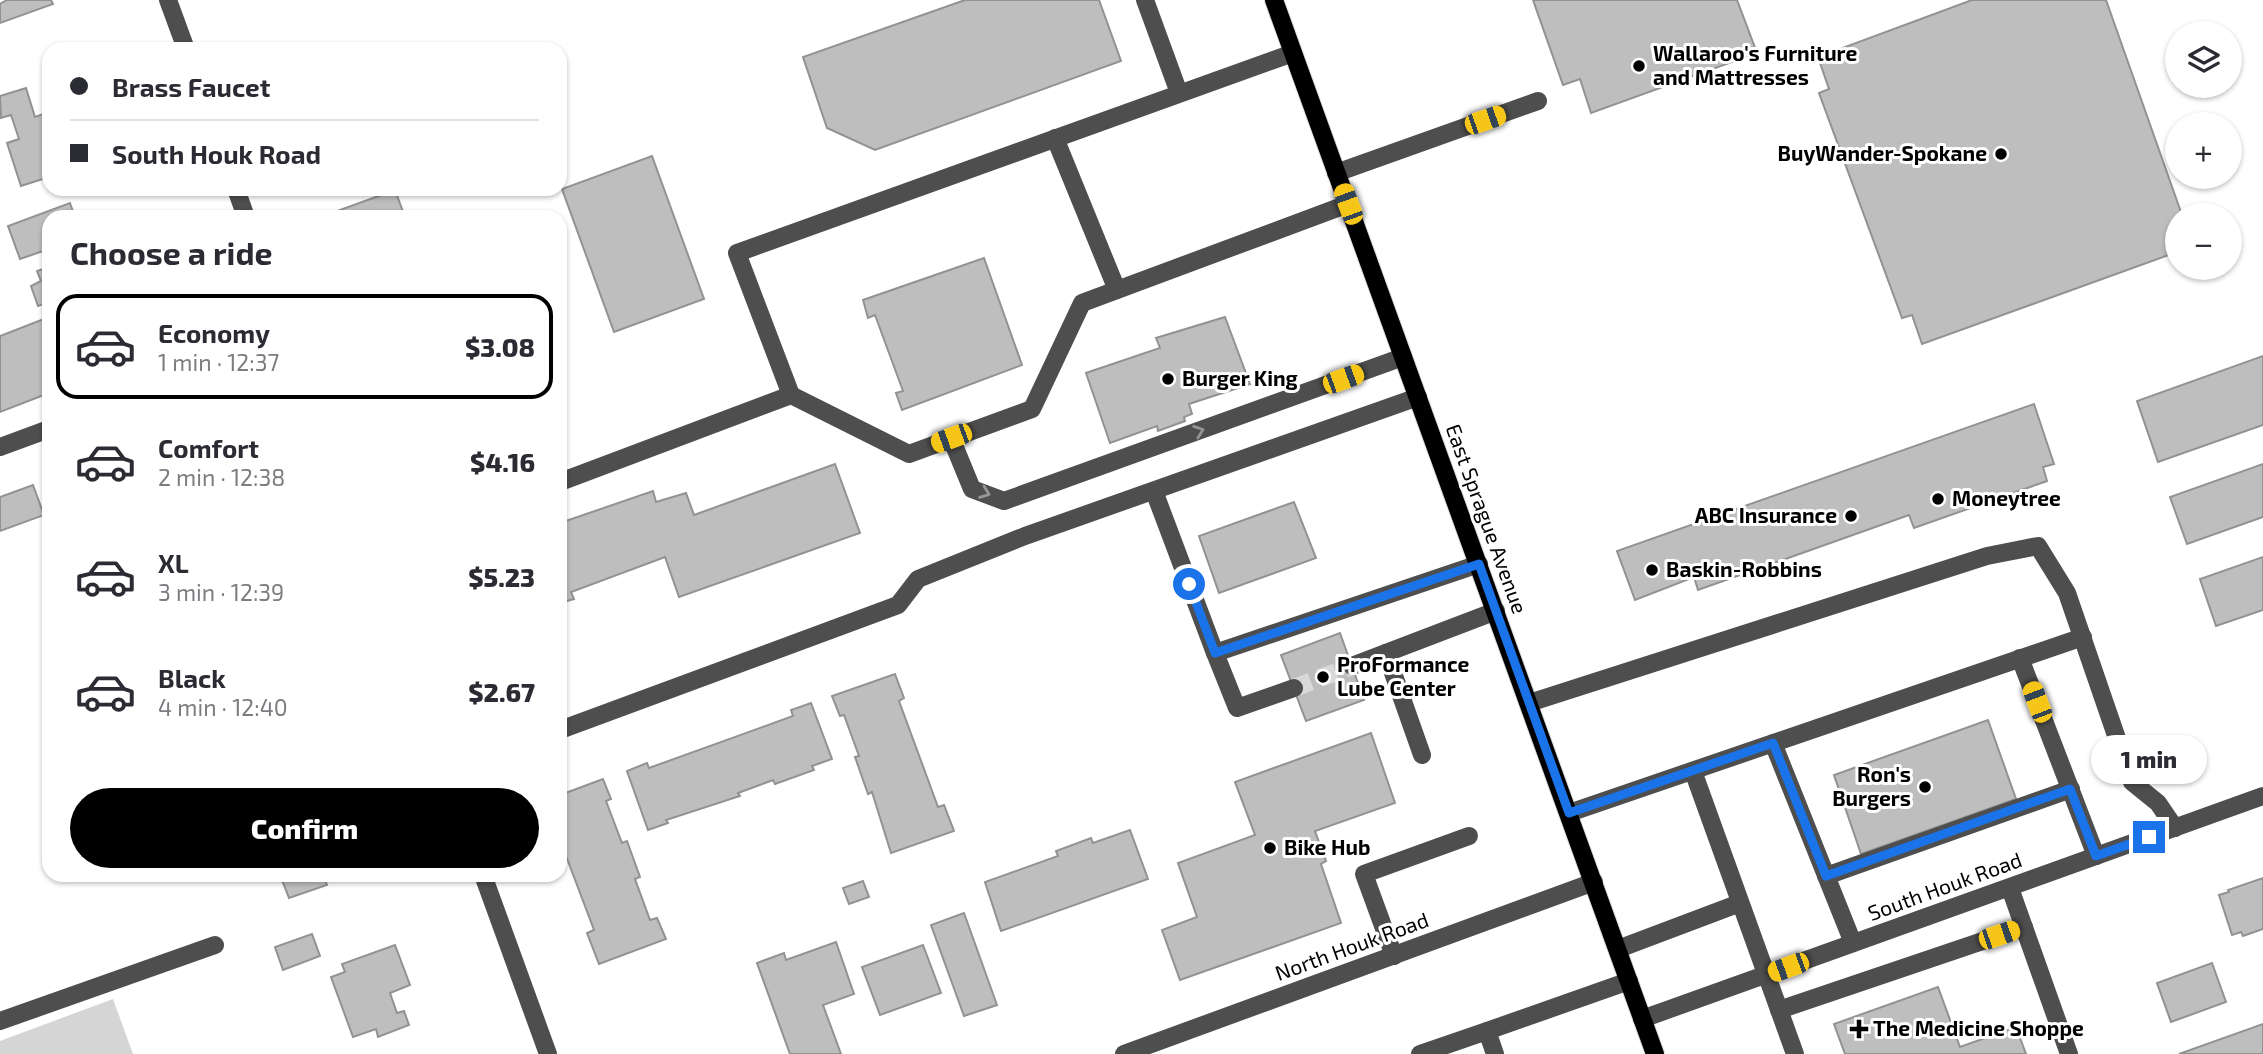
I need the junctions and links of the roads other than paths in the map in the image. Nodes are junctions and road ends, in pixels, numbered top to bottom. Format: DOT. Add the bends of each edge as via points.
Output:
graph roads {
  1 [pos="168,0"];
  2 [pos="1145,0"];
  3 [pos="1274,0"];
  4 [pos="183,42"];
  5 [pos="1293,53"];
  6 [pos="1179,93"];
  7 [pos="1538,101"];
  8 [pos="1055,138"];
  9 [pos="1336,173"];
  10 [pos="1348,204"];
  11 [pos="1117,290"];
  12 [pos="1404,358"];
  13 [pos="791,395"];
  14 [pos="1418,397"];
  15 [pos="42,432"];
  16 [pos="951,438"];
  17 [pos="0,447"];
  18 [pos="567,479"];
  19 [pos="1154,491"];
  20 [pos="1479,564"];
  21 [pos="1496,611"];
  22 [pos="2082,637"];
  23 [pos="1215,653"];
  24 [pos="1386,653"];
  25 [pos="2020,658"];
  26 [pos="1352,666"];
  27 [pos="1294,688"];
  28 [pos="1529,704"];
  29 [pos="567,727"];
  30 [pos="1773,743"];
  31 [pos="1422,755"];
  32 [pos="1693,771"];
  33 [pos="2070,789"];
  34 [pos="2263,796"];
  35 [pos="1569,813"];
  36 [pos="2175,828"];
  37 [pos="1469,836"];
  38 [pos="2096,856"];
  39 [pos="1826,876"];
  40 [pos="486,882"];
  41 [pos="1594,882"];
  42 [pos="2010,888"];
  43 [pos="1740,904"];
  44 [pos="2024,927"];
  45 [pos="1853,943"];
  46 [pos="215,945"];
  47 [pos="1618,949"];
  48 [pos="1394,956"];
  49 [pos="1766,975"];
  50 [pos="1629,981"];
  51 [pos="1779,1010"];
  52 [pos="1642,1019"];
  53 [pos="0,1021"];
  54 [pos="1487,1031"];
  55 [pos="548,1054"];
  56 [pos="1124,1054"];
  57 [pos="1420,1054"];
  58 [pos="1495,1054"];
  59 [pos="1655,1054"];
  60 [pos="1795,1054"];
  61 [pos="2070,1054"];
  1 -- 4 [label="street"];
  2 -- 6 [label="street"];
  3 -- 5 [label="main road, East Sprague Avenue"];
  5 -- 6 [label="street"];
  5 -- 9 [label="main road, East Sprague Avenue"];
  6 -- 8 [label="street"];
  7 -- 9 [label="street"];
  8 -- 11 [label="street"];
  8 -- 13 [label="street" via="737,253"];
  9 -- 10 [label="main road, East Sprague Avenue"];
  10 -- 11 [label="street"];
  10 -- 12 [label="main road, East Sprague Avenue"];
  11 -- 16 [label="street" via="1082,303 1032,409"];
  12 -- 14 [label="main road, East Sprague Avenue"];
  16 -- 12 [label="street, one-way" via="972,489 1004,501"];
  13 -- 16 [label="street" via="909,454"];
  13 -- 18 [label="street"];
  14 -- 19 [label="street"];
  14 -- 20 [label="main road, East Sprague Avenue"];
  15 -- 17 [label="street"];
  19 -- 23 [label="street"];
  19 -- 29 [label="street" via="918,579 898,605"];
  20 -- 21 [label="main road, East Sprague Avenue"];
  20 -- 23 [label="street"];
  21 -- 24 [label="street"];
  21 -- 28 [label="main road, East Sprague Avenue"];
  22 -- 25 [label="street"];
  22 -- 28 [label="street" via="2067,593 2038,546 1987,556"];
  22 -- 36 [label="street" via="2132,782 2158,803"];
  23 -- 27 [label="street" via="1237,708"];
  24 -- 26 [label="street"];
  24 -- 31 [label="street"];
  25 -- 30 [label="street"];
  25 -- 33 [label="street"];
  28 -- 35 [label="main road, East Sprague Avenue"];
  30 -- 32 [label="street"];
  30 -- 39 [label="street"];
  32 -- 35 [label="street"];
  32 -- 43 [label="street"];
  33 -- 38 [label="street"];
  33 -- 39 [label="street"];
  34 -- 36 [label="street, South Houk Road"];
  35 -- 41 [label="main road, East Sprague Avenue"];
  36 -- 38 [label="street, South Houk Road"];
  37 -- 48 [label="street" via="1364,874"];
  38 -- 42 [label="street, South Houk Road"];
  39 -- 45 [label="street"];
  40 -- 55 [label="street"];
  41 -- 47 [label="main road, East Sprague Avenue"];
  41 -- 48 [label="street, North Houk Road"];
  42 -- 44 [label="street"];
  42 -- 45 [label="street, South Houk Road"];
  43 -- 47 [label="street"];
  43 -- 49 [label="street"];
  44 -- 51 [label="street"];
  44 -- 61 [label="street"];
  45 -- 49 [label="street, South Houk Road"];
  46 -- 53 [label="street"];
  47 -- 50 [label="main road, East Sprague Avenue"];
  48 -- 56 [label="street, North Houk Road"];
  49 -- 51 [label="street"];
  49 -- 52 [label="street, South Houk Road"];
  50 -- 52 [label="main road, East Sprague Avenue"];
  50 -- 54 [label="street"];
  51 -- 60 [label="street"];
  52 -- 59 [label="main road, East Sprague Avenue"];
  54 -- 57 [label="street"];
  54 -- 58 [label="street"];
}
